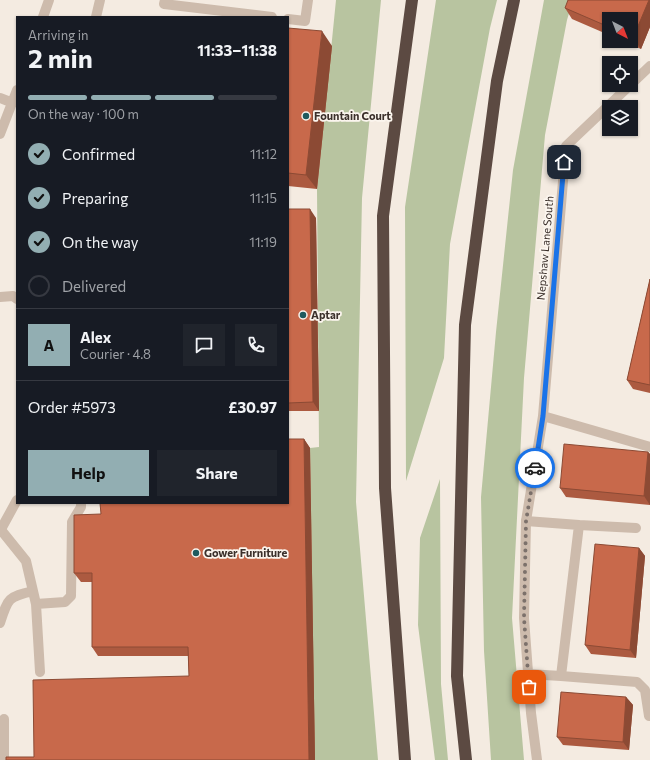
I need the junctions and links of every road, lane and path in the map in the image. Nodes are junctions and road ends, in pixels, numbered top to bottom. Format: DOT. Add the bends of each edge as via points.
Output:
graph roads {
  1 [pos="49,0"];
  2 [pos="100,0"];
  3 [pos="165,0"];
  4 [pos="308,0"];
  5 [pos="412,0"];
  6 [pos="514,0"];
  7 [pos="43,16"];
  8 [pos="96,16"];
  9 [pos="264,16"];
  10 [pos="289,19"];
  11 [pos="650,66"];
  12 [pos="16,93"];
  13 [pos="0,98"];
  14 [pos="12,103"];
  15 [pos="0,134"];
  16 [pos="0,297"];
  17 [pos="16,298"];
  18 [pos="543,416"];
  19 [pos="650,447"];
  20 [pos="16,502"];
  21 [pos="81,504"];
  22 [pos="526,521"];
  23 [pos="579,524"];
  24 [pos="636,528"];
  25 [pos="1,531"];
  26 [pos="33,591"];
  27 [pos="36,604"];
  28 [pos="0,623"];
  29 [pos="40,672"];
  30 [pos="528,674"];
  31 [pos="561,676"];
  32 [pos="649,716"];
  33 [pos="4,719"];
  34 [pos="4,760"];
  35 [pos="405,760"];
  36 [pos="466,760"];
  37 [pos="537,760"];
  1 -- 7 [label="street"];
  2 -- 8 [label="street"];
  3 -- 9 [label="street" via="164,4"];
  4 -- 10 [label="street" via="305,21"];
  5 -- 35 [label="highway" via="383,216 385,488"];
  6 -- 36 [label="highway" via="497,81 465,325 457,676"];
  11 -- 18 [label="street, Nepshaw Lane South" via="566,146"];
  12 -- 14 [label="street"];
  13 -- 14 [label="street"];
  14 -- 15 [label="street"];
  16 -- 17 [label="street" via="13,296"];
  18 -- 19 [label="street"];
  18 -- 22 [label="street, Nepshaw Lane South"];
  20 -- 25 [label="street"];
  21 -- 27 [label="street" via="72,522 71,596 65,602"];
  22 -- 23 [label="street"];
  22 -- 30 [label="street, Nepshaw Lane South" via="524,618"];
  23 -- 24 [label="street"];
  23 -- 31 [label="street"];
  25 -- 26 [label="street" via="26,561"];
  26 -- 27 [label="street"];
  26 -- 28 [label="street" via="13,595 6,605"];
  27 -- 29 [label="street"];
  30 -- 31 [label="street"];
  30 -- 37 [label="street, Nepshaw Lane South"];
  31 -- 32 [label="street" via="637,682 645,690"];
  33 -- 34 [label="street"];
}
